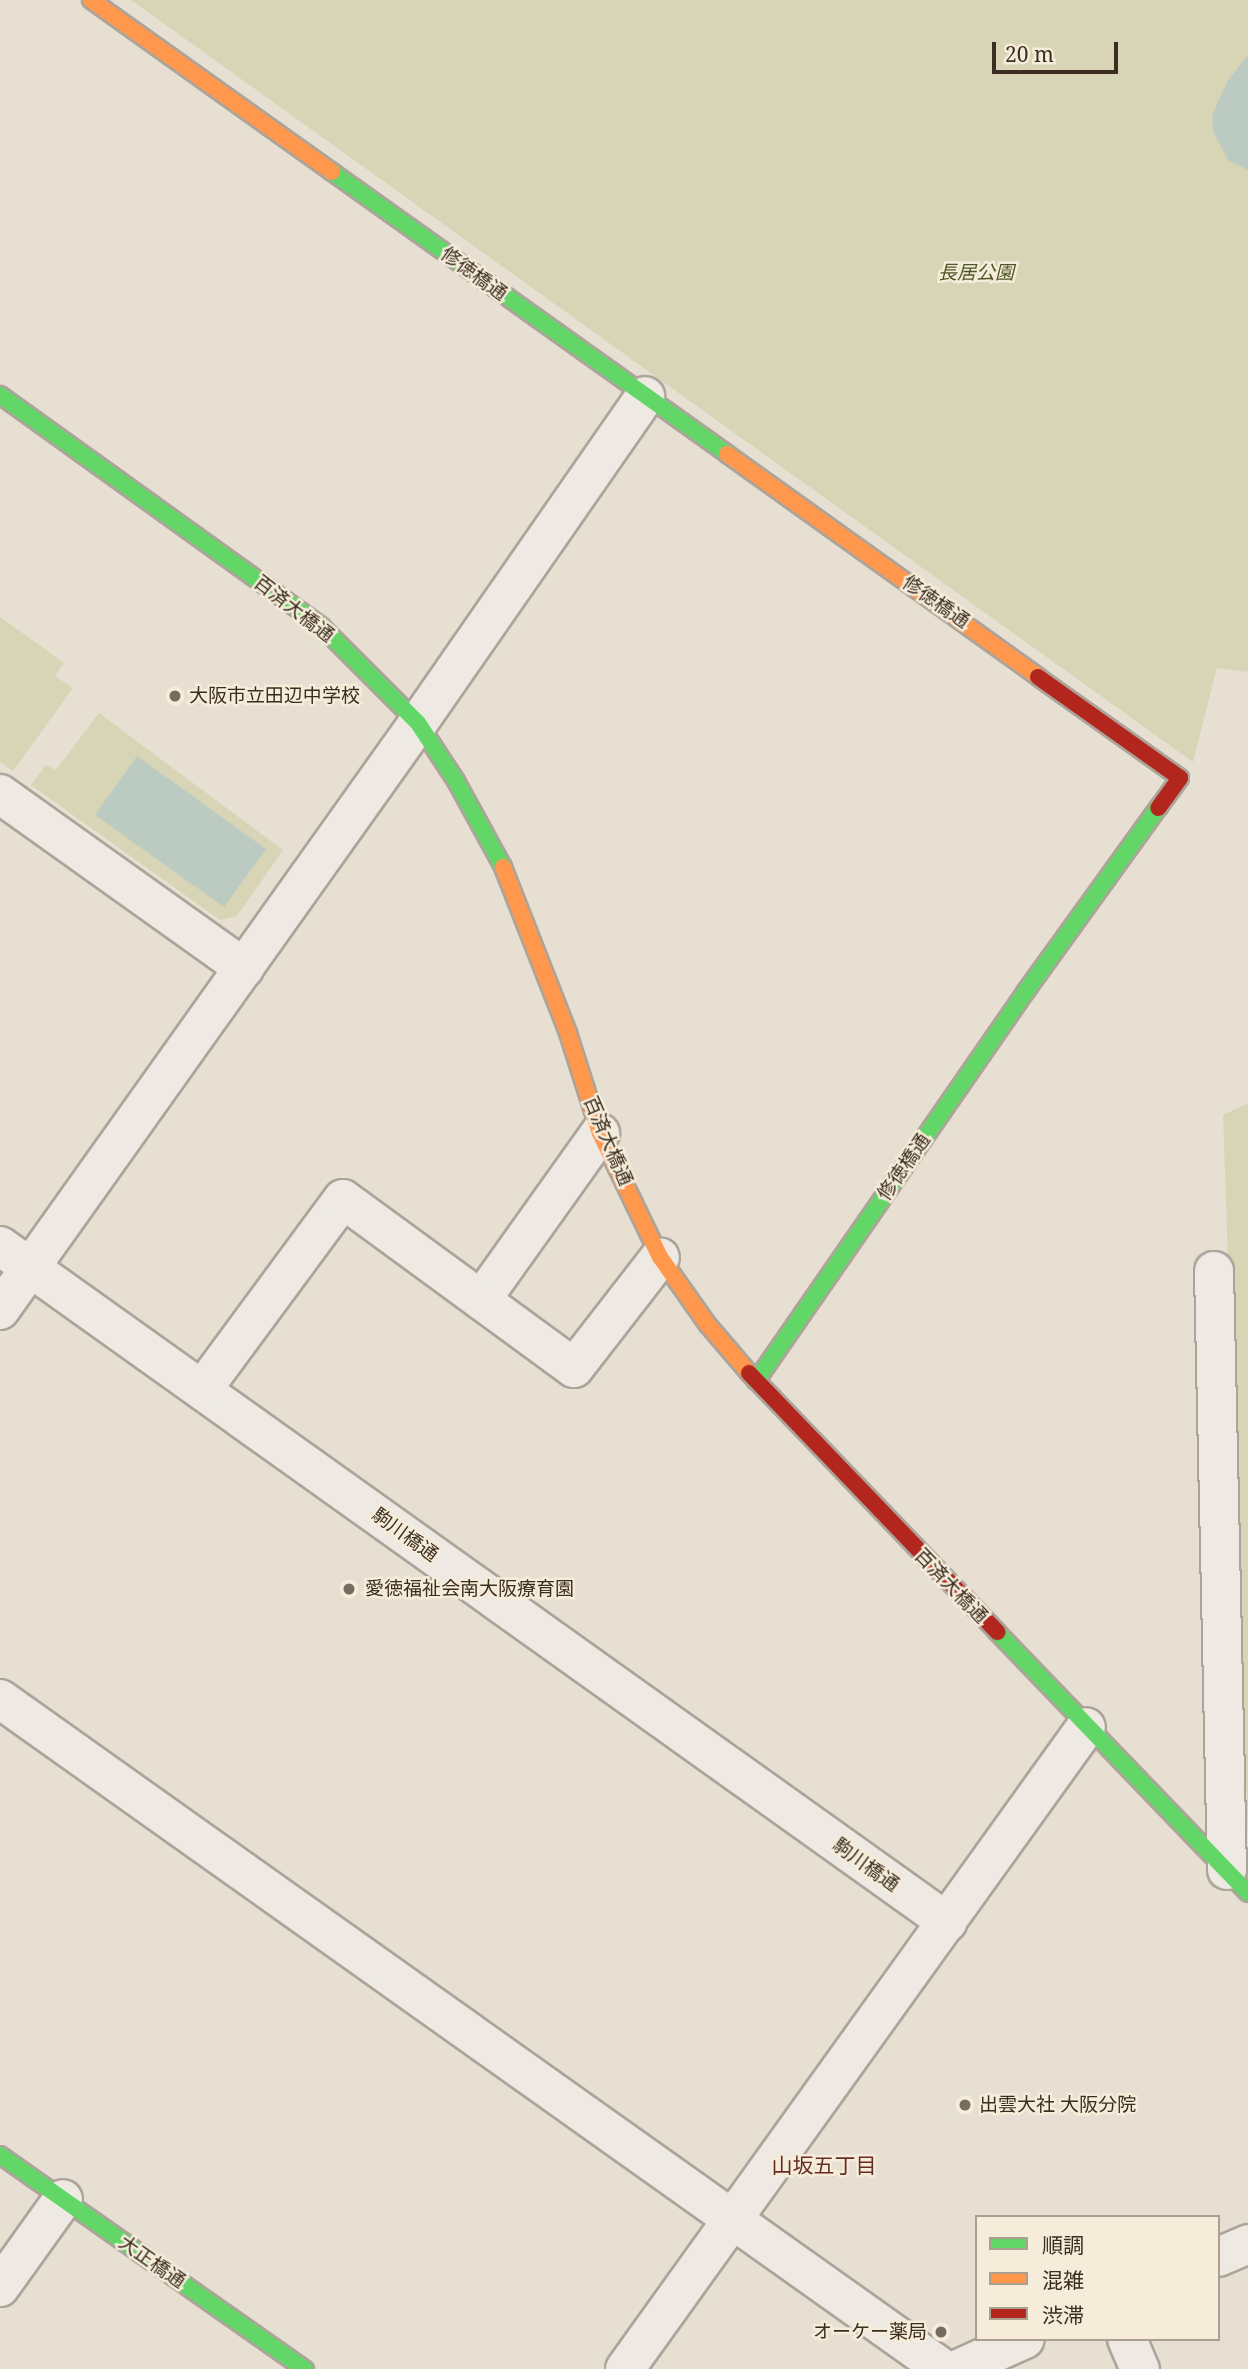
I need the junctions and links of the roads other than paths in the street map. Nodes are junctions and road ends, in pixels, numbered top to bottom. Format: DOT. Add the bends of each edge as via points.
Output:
graph roads {
  1 [pos="91,0"];
  2 [pos="0,396"];
  3 [pos="645,396"];
  4 [pos="418,723"];
  5 [pos="0,794"];
  6 [pos="244,968"];
  7 [pos="600,1133"];
  8 [pos="15,1256"];
  9 [pos="660,1257"];
  10 [pos="1214,1271"];
  11 [pos="481,1300"];
  12 [pos="0,1310"];
  13 [pos="756,1381"];
  14 [pos="202,1391"];
  15 [pos="0,1699"];
  16 [pos="1086,1727"];
  17 [pos="1238,1881"];
  18 [pos="947,1922"];
  19 [pos="0,2155"];
  20 [pos="63,2199"];
  21 [pos="730,2221"];
  22 [pos="1248,2244"];
  23 [pos="1220,2256"];
  24 [pos="0,2287"];
  25 [pos="1021,2341"];
  26 [pos="1128,2341"];
  27 [pos="305,2369"];
  28 [pos="625,2369"];
  29 [pos="943,2369"];
  30 [pos="958,2369"];
  31 [pos="1140,2369"];
  1 -- 3 [label="street, 修徳橋通"];
  2 -- 4 [label="street, 百済大橋通" via="321,626"];
  3 -- 4 [label="street"];
  3 -- 13 [label="street, 修徳橋通" via="1180,778"];
  4 -- 6 [label="street"];
  4 -- 7 [label="street, 百済大橋通" via="501,862 568,1033"];
  5 -- 6 [label="street"];
  6 -- 8 [label="street"];
  7 -- 9 [label="street, 百済大橋通"];
  7 -- 11 [label="street"];
  8 -- 12 [label="street"];
  8 -- 14 [label="street, 駒川橋通"];
  9 -- 11 [label="street" via="574,1368"];
  9 -- 13 [label="street, 百済大橋通" via="708,1325"];
  10 -- 17 [label="street"];
  11 -- 14 [label="street" via="343,1199"];
  13 -- 16 [label="street, 百済大橋通"];
  14 -- 18 [label="street, 駒川橋通"];
  15 -- 21 [label="street"];
  16 -- 17 [label="street, 百済大橋通"];
  16 -- 18 [label="street"];
  18 -- 21 [label="street"];
  19 -- 20 [label="street, 大正橋通"];
  20 -- 24 [label="street"];
  20 -- 27 [label="street, 大正橋通"];
  21 -- 28 [label="street"];
  21 -- 29 [label="street"];
  22 -- 23 [label="street"];
  25 -- 30 [label="street"];
  26 -- 31 [label="street"];
}
